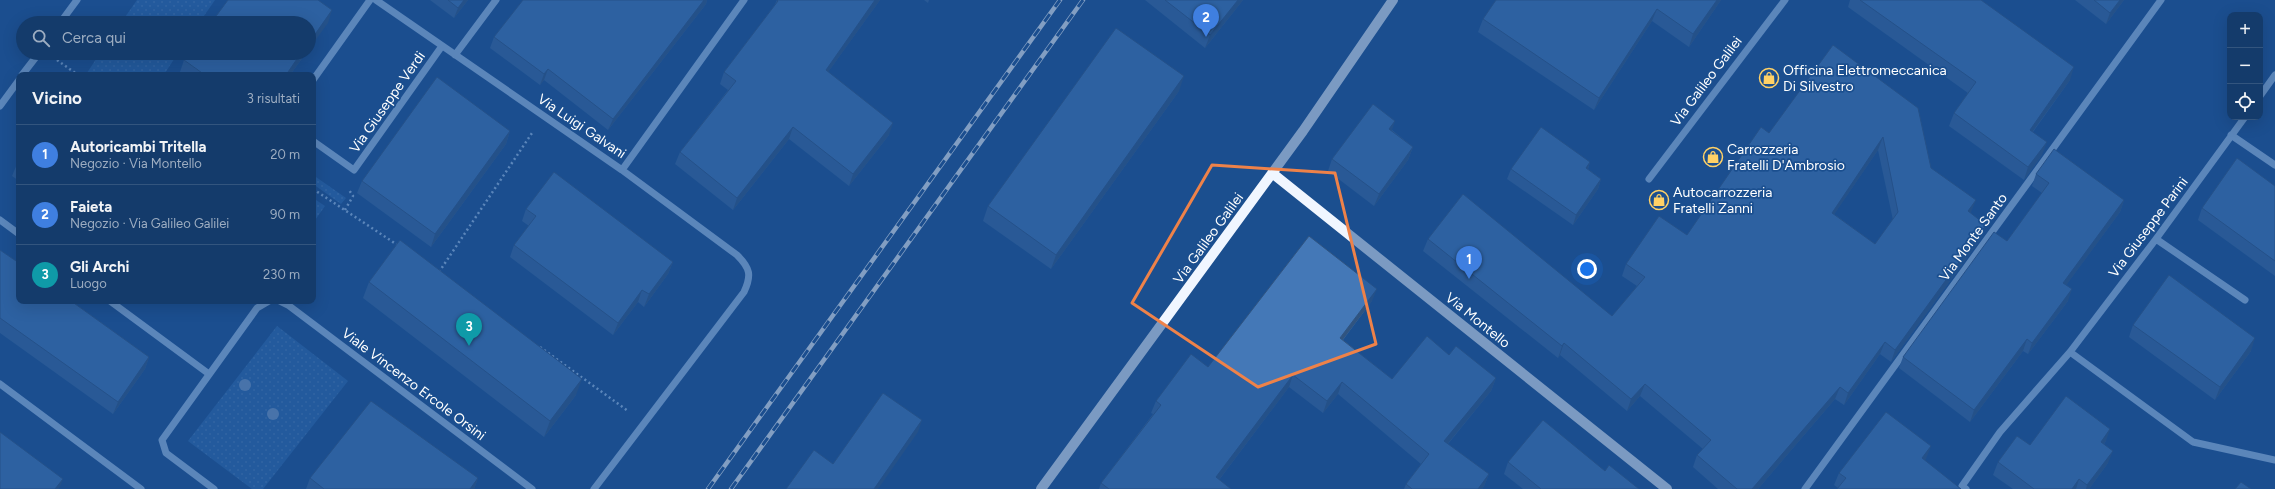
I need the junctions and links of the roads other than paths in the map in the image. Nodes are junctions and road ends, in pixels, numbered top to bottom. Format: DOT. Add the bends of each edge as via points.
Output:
graph roads {
  1 [pos="77,0"];
  2 [pos="370,0"];
  3 [pos="376,0"];
  4 [pos="496,0"];
  5 [pos="743,0"];
  6 [pos="1393,0"];
  7 [pos="1785,0"];
  8 [pos="2161,0"];
  9 [pos="65,16"];
  10 [pos="442,46"];
  11 [pos="455,55"];
  12 [pos="33,60"];
  13 [pos="24,72"];
  14 [pos="2275,75"];
  15 [pos="316,76"];
  16 [pos="16,84"];
  17 [pos="2263,92"];
  18 [pos="0,106"];
  19 [pos="2243,120"];
  20 [pos="2232,135"];
  21 [pos="316,143"];
  22 [pos="2275,165"];
  23 [pos="622,170"];
  24 [pos="1272,174"];
  25 [pos="1649,179"];
  26 [pos="0,220"];
  27 [pos="16,232"];
  28 [pos="2156,239"];
  29 [pos="2245,300"];
  30 [pos="114,304"];
  31 [pos="264,304"];
  32 [pos="285,304"];
  33 [pos="2070,352"];
  34 [pos="210,374"];
  35 [pos="0,384"];
  36 [pos="2275,460"];
  37 [pos="142,489"];
  38 [pos="214,489"];
  39 [pos="532,489"];
  40 [pos="594,489"];
  41 [pos="1041,489"];
  42 [pos="1667,489"];
  43 [pos="1805,489"];
  44 [pos="1966,489"];
  1 -- 9 [label="street"];
  2 -- 15 [label="street"];
  3 -- 10 [label="street, Via Luigi Galvani"];
  4 -- 11 [label="street"];
  5 -- 23 [label="street, Via Luigi Galvani"];
  6 -- 24 [label="main road, Via Galileo Galilei"];
  7 -- 25 [label="street, Via Galileo Galilei"];
  8 -- 43 [label="street, Via Monte Santo"];
  10 -- 11 [label="street, Via Luigi Galvani"];
  10 -- 21 [label="street, Via Giuseppe Verdi" via="354,170"];
  11 -- 23 [label="street, Via Luigi Galvani"];
  12 -- 13 [label="street"];
  14 -- 17 [label="street"];
  16 -- 18 [label="street"];
  19 -- 20 [label="street, Via Giuseppe Parini"];
  20 -- 22 [label="street"];
  20 -- 28 [label="street, Via Giuseppe Parini"];
  23 -- 40 [label="street" via="737,255 747,265 750,275 744,292"];
  24 -- 41 [label="main road, Via Galileo Galilei"];
  24 -- 42 [label="main road, Via Montello"];
  26 -- 27 [label="street"];
  28 -- 29 [label="street"];
  28 -- 33 [label="street, Via Giuseppe Parini"];
  30 -- 34 [label="street"];
  31 -- 34 [label="street" via="257,308"];
  32 -- 39 [label="street, Viale Vincenzo Ercole Orsini"];
  33 -- 36 [label="street" via="2193,442"];
  33 -- 44 [label="street, Via Giuseppe Parini" via="2000,432 1962,486"];
  34 -- 38 [label="street" via="162,440 166,454"];
  35 -- 37 [label="street"];
}
